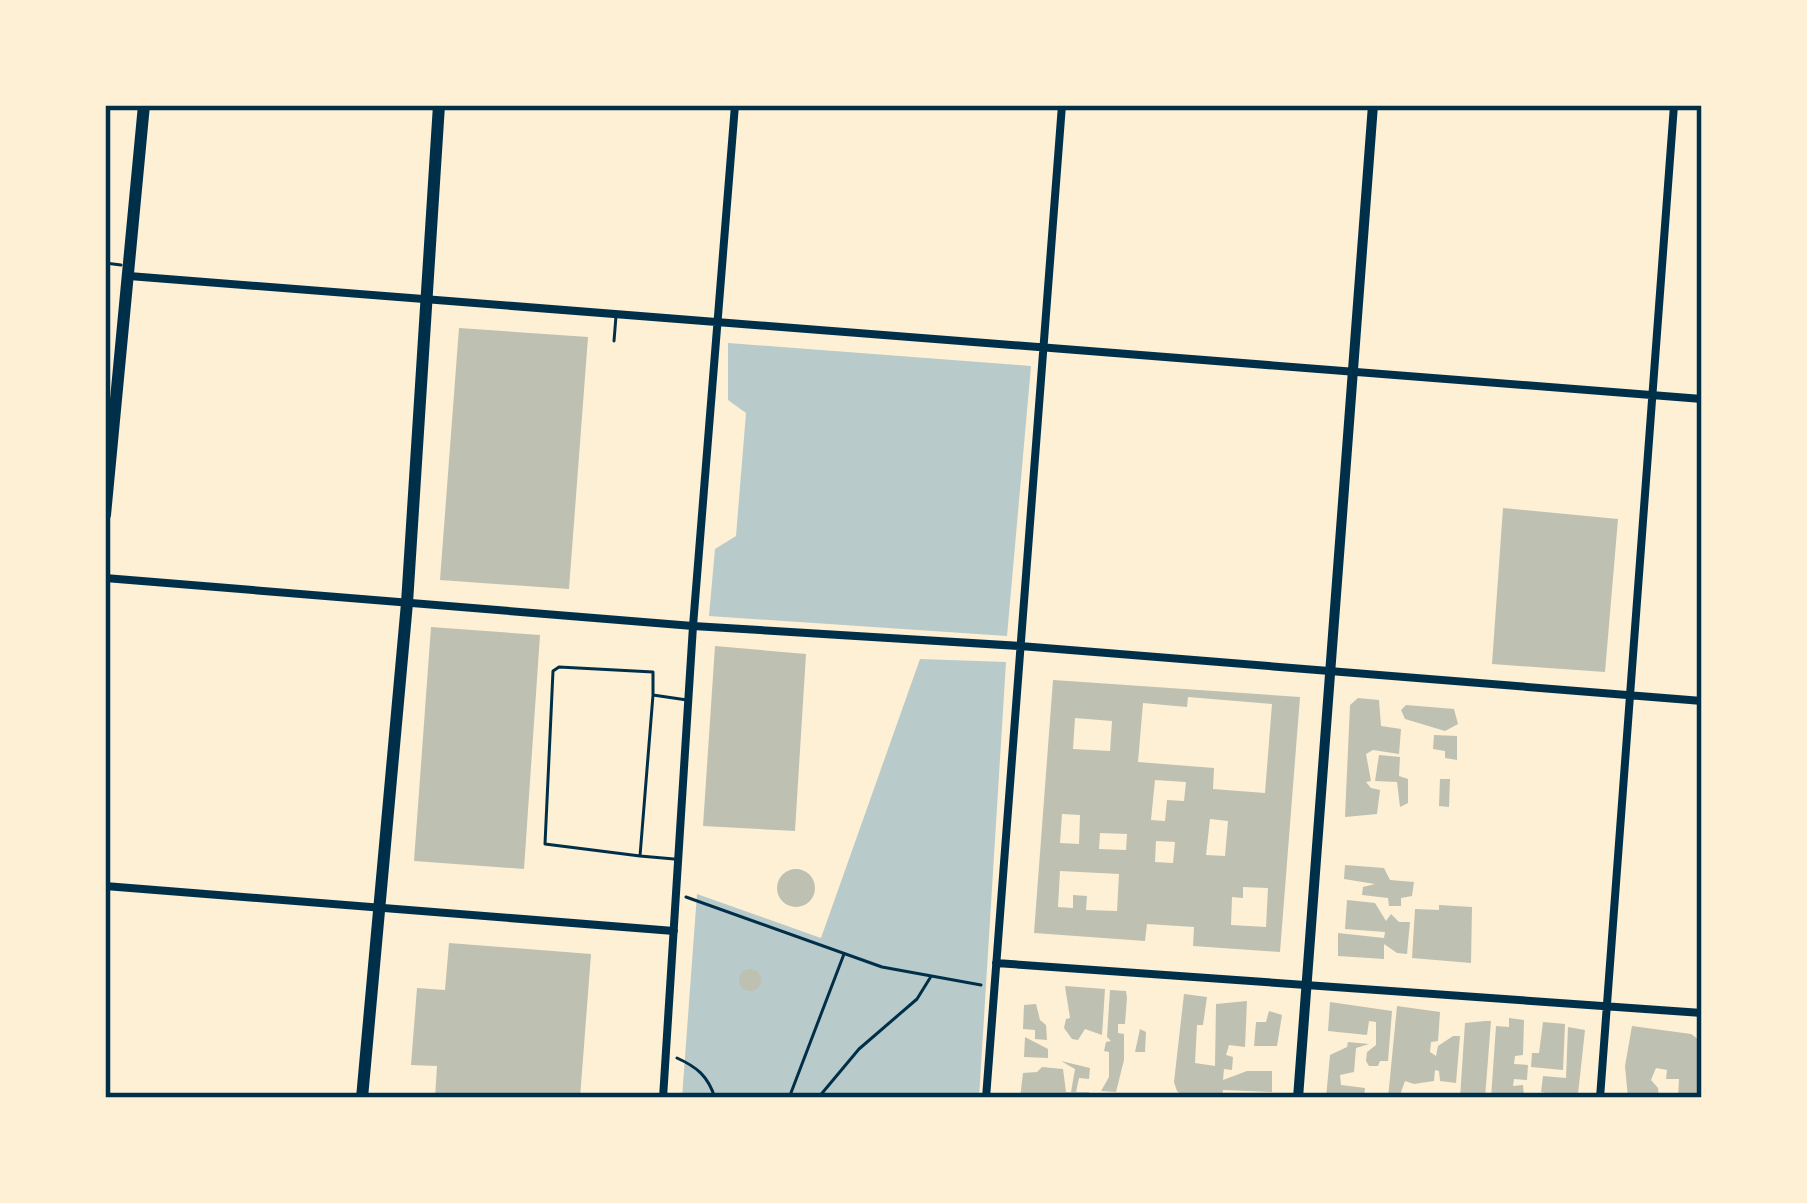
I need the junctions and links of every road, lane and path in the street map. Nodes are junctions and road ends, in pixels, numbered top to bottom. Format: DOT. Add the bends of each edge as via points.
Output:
graph roads {
  1 [pos="144,105"];
  2 [pos="439,105"];
  3 [pos="735,105"];
  4 [pos="1062,105"];
  5 [pos="1372,105"];
  6 [pos="1674,105"];
  7 [pos="105,263"];
  8 [pos="128,271"];
  9 [pos="426,299"];
  10 [pos="616,314"];
  11 [pos="717,322"];
  12 [pos="614,340"];
  13 [pos="1043,347"];
  14 [pos="1352,371"];
  15 [pos="1652,395"];
  16 [pos="1702,399"];
  17 [pos="110,402"];
  18 [pos="105,515"];
  19 [pos="105,578"];
  20 [pos="407,603"];
  21 [pos="694,626"];
  22 [pos="1021,646"];
  23 [pos="1328,673"];
  24 [pos="652,695"];
  25 [pos="1630,695"];
  26 [pos="689,700"];
  27 [pos="1702,701"];
  28 [pos="640,856"];
  29 [pos="678,859"];
  30 [pos="105,886"];
  31 [pos="676,894"];
  32 [pos="380,908"];
  33 [pos="674,931"];
  34 [pos="844,954"];
  35 [pos="996,963"];
  36 [pos="931,976"];
  37 [pos="1308,984"];
  38 [pos="994,987"];
  39 [pos="1607,1006"];
  40 [pos="1702,1013"];
  41 [pos="666,1053"];
  42 [pos="362,1098"];
  43 [pos="663,1098"];
  44 [pos="715,1098"];
  45 [pos="789,1098"];
  46 [pos="818,1098"];
  47 [pos="986,1098"];
  48 [pos="1298,1098"];
  49 [pos="1600,1098"];
  1 -- 8 [label="main road"];
  2 -- 9 [label="main road"];
  3 -- 11 [label="street"];
  4 -- 13 [label="street"];
  5 -- 14 [label="main road"];
  6 -- 15 [label="street"];
  7 -- 8 [label="lane"];
  8 -- 9 [label="street"];
  8 -- 17 [label="main road"];
  9 -- 10 [label="street"];
  9 -- 20 [label="main road"];
  10 -- 11 [label="street"];
  10 -- 12 [label="lane"];
  11 -- 13 [label="street"];
  11 -- 21 [label="street"];
  13 -- 14 [label="street"];
  13 -- 22 [label="street"];
  14 -- 15 [label="street"];
  14 -- 23 [label="main road"];
  15 -- 16 [label="street"];
  15 -- 25 [label="street"];
  17 -- 18 [label="main road"];
  19 -- 20 [label="street"];
  20 -- 21 [label="street"];
  20 -- 32 [label="main road"];
  21 -- 22 [label="street"];
  21 -- 26 [label="street"];
  22 -- 23 [label="street"];
  22 -- 35 [label="street"];
  23 -- 25 [label="street"];
  23 -- 37 [label="main road"];
  24 -- 26 [label="lane"];
  24 -- 28 [label="lane"];
  24 -- 28 [label="lane" via="653,672 553,671 545,844"];
  25 -- 27 [label="street"];
  25 -- 39 [label="street"];
  26 -- 29 [label="street"];
  28 -- 29 [label="lane"];
  29 -- 31 [label="street"];
  30 -- 32 [label="street"];
  31 -- 33 [label="street"];
  31 -- 34 [label="path"];
  32 -- 33 [label="street"];
  32 -- 42 [label="main road"];
  33 -- 41 [label="street"];
  34 -- 36 [label="path"];
  34 -- 45 [label="path"];
  35 -- 37 [label="street"];
  35 -- 38 [label="street"];
  36 -- 38 [label="path"];
  36 -- 46 [label="path"];
  37 -- 39 [label="street"];
  37 -- 48 [label="main road"];
  38 -- 47 [label="street"];
  39 -- 40 [label="street"];
  39 -- 49 [label="street"];
  41 -- 43 [label="street"];
  41 -- 44 [label="path" via="698,1067"];
}
